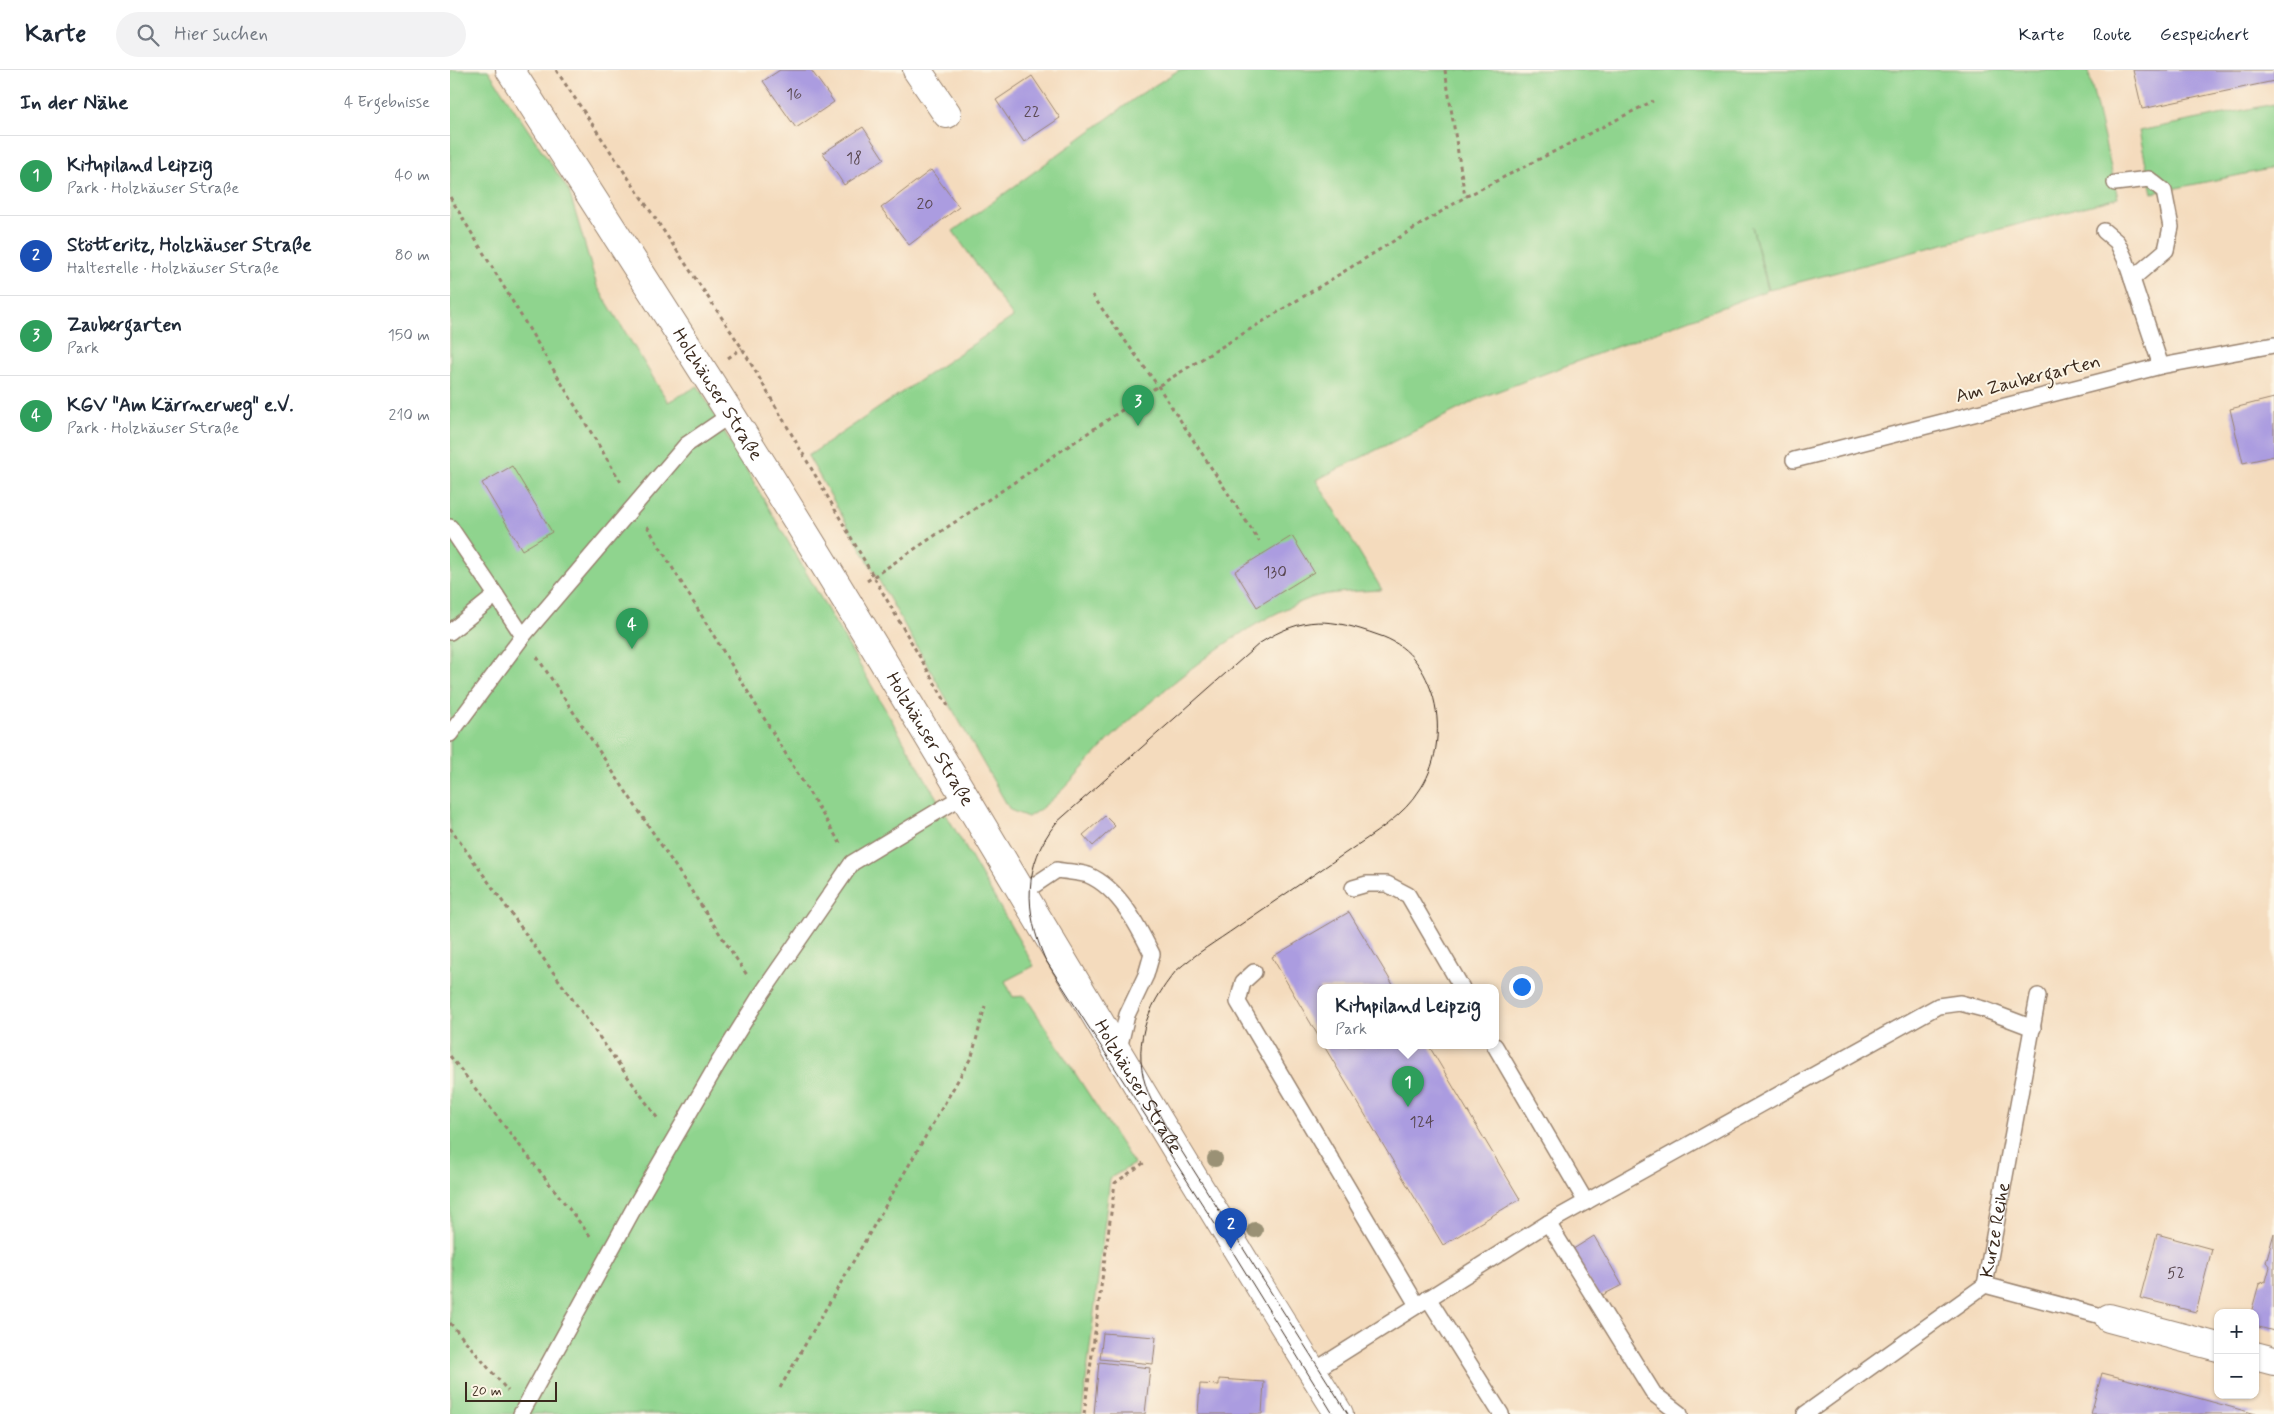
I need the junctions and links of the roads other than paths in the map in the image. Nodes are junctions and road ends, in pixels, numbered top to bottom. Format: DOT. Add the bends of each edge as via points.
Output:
graph roads {
  1 [pos="510,70"];
  2 [pos="917,70"];
  3 [pos="947,114"];
  4 [pos="2114,183"];
  5 [pos="2104,231"];
  6 [pos="2132,279"];
  7 [pos="2274,345"];
  8 [pos="2161,366"];
  9 [pos="730,414"];
  10 [pos="1794,460"];
  11 [pos="450,528"];
  12 [pos="496,595"];
  13 [pos="450,632"];
  14 [pos="523,636"];
  15 [pos="450,734"];
  16 [pos="964,796"];
  17 [pos="1353,888"];
  18 [pos="1021,894"];
  19 [pos="1254,972"];
  20 [pos="1460,984"];
  21 [pos="2038,996"];
  22 [pos="2033,1028"];
  23 [pos="1497,1049"];
  24 [pos="1118,1054"];
  25 [pos="1586,1202"];
  26 [pos="1548,1223"];
  27 [pos="1985,1286"];
  28 [pos="1423,1302"];
  29 [pos="2109,1318"];
  30 [pos="2214,1346"];
  31 [pos="2259,1357"];
  32 [pos="2274,1361"];
  33 [pos="1312,1372"];
  34 [pos="523,1412"];
  35 [pos="1339,1414"];
  36 [pos="1500,1414"];
  37 [pos="1680,1414"];
  38 [pos="1805,1414"];
  1 -- 9 [label="main road, Holzhäuser Straße"];
  2 -- 3 [label="main road"];
  4 -- 6 [label="lane" via="2149,179 2164,190 2171,227 2166,250"];
  5 -- 6 [label="lane" via="2117,242"];
  6 -- 8 [label="lane"];
  7 -- 8 [label="lane, Am Zaubergarten"];
  8 -- 10 [label="lane, Am Zaubergarten"];
  9 -- 14 [label="lane" via="686,445"];
  9 -- 16 [label="main road, Holzhäuser Straße"];
  11 -- 12 [label="lane"];
  12 -- 13 [label="lane"];
  12 -- 14 [label="lane"];
  14 -- 15 [label="lane"];
  16 -- 18 [label="main road, Holzhäuser Straße"];
  16 -- 34 [label="lane" via="852,863 760,996 673,1139"];
  17 -- 20 [label="lane" via="1387,884 1408,895"];
  18 -- 24 [label="main road, Holzhäuser Straße"];
  18 -- 24 [label="lane" via="1057,870 1088,875 1117,895 1142,932 1152,954 1127,1015"];
  19 -- 28 [label="lane" via="1243,982 1238,1002"];
  21 -- 22 [label="lane, Kurze Reihe"];
  22 -- 25 [label="lane" via="1960,1003 1938,1006"];
  22 -- 27 [label="lane, Kurze Reihe"];
  23 -- 25 [label="lane"];
  24 -- 33 [label="main road, Holzhäuser Straße"];
  25 -- 26 [label="lane"];
  26 -- 28 [label="lane"];
  26 -- 37 [label="lane" via="1654,1394"];
  27 -- 29 [label="lane, Kurze Reihe"];
  27 -- 38 [label="lane"];
  28 -- 33 [label="lane"];
  28 -- 36 [label="lane"];
  29 -- 30 [label="main road, Kurze Reihe"];
  31 -- 32 [label="main road"];
  33 -- 35 [label="main road, Holzhäuser Straße"];
}
